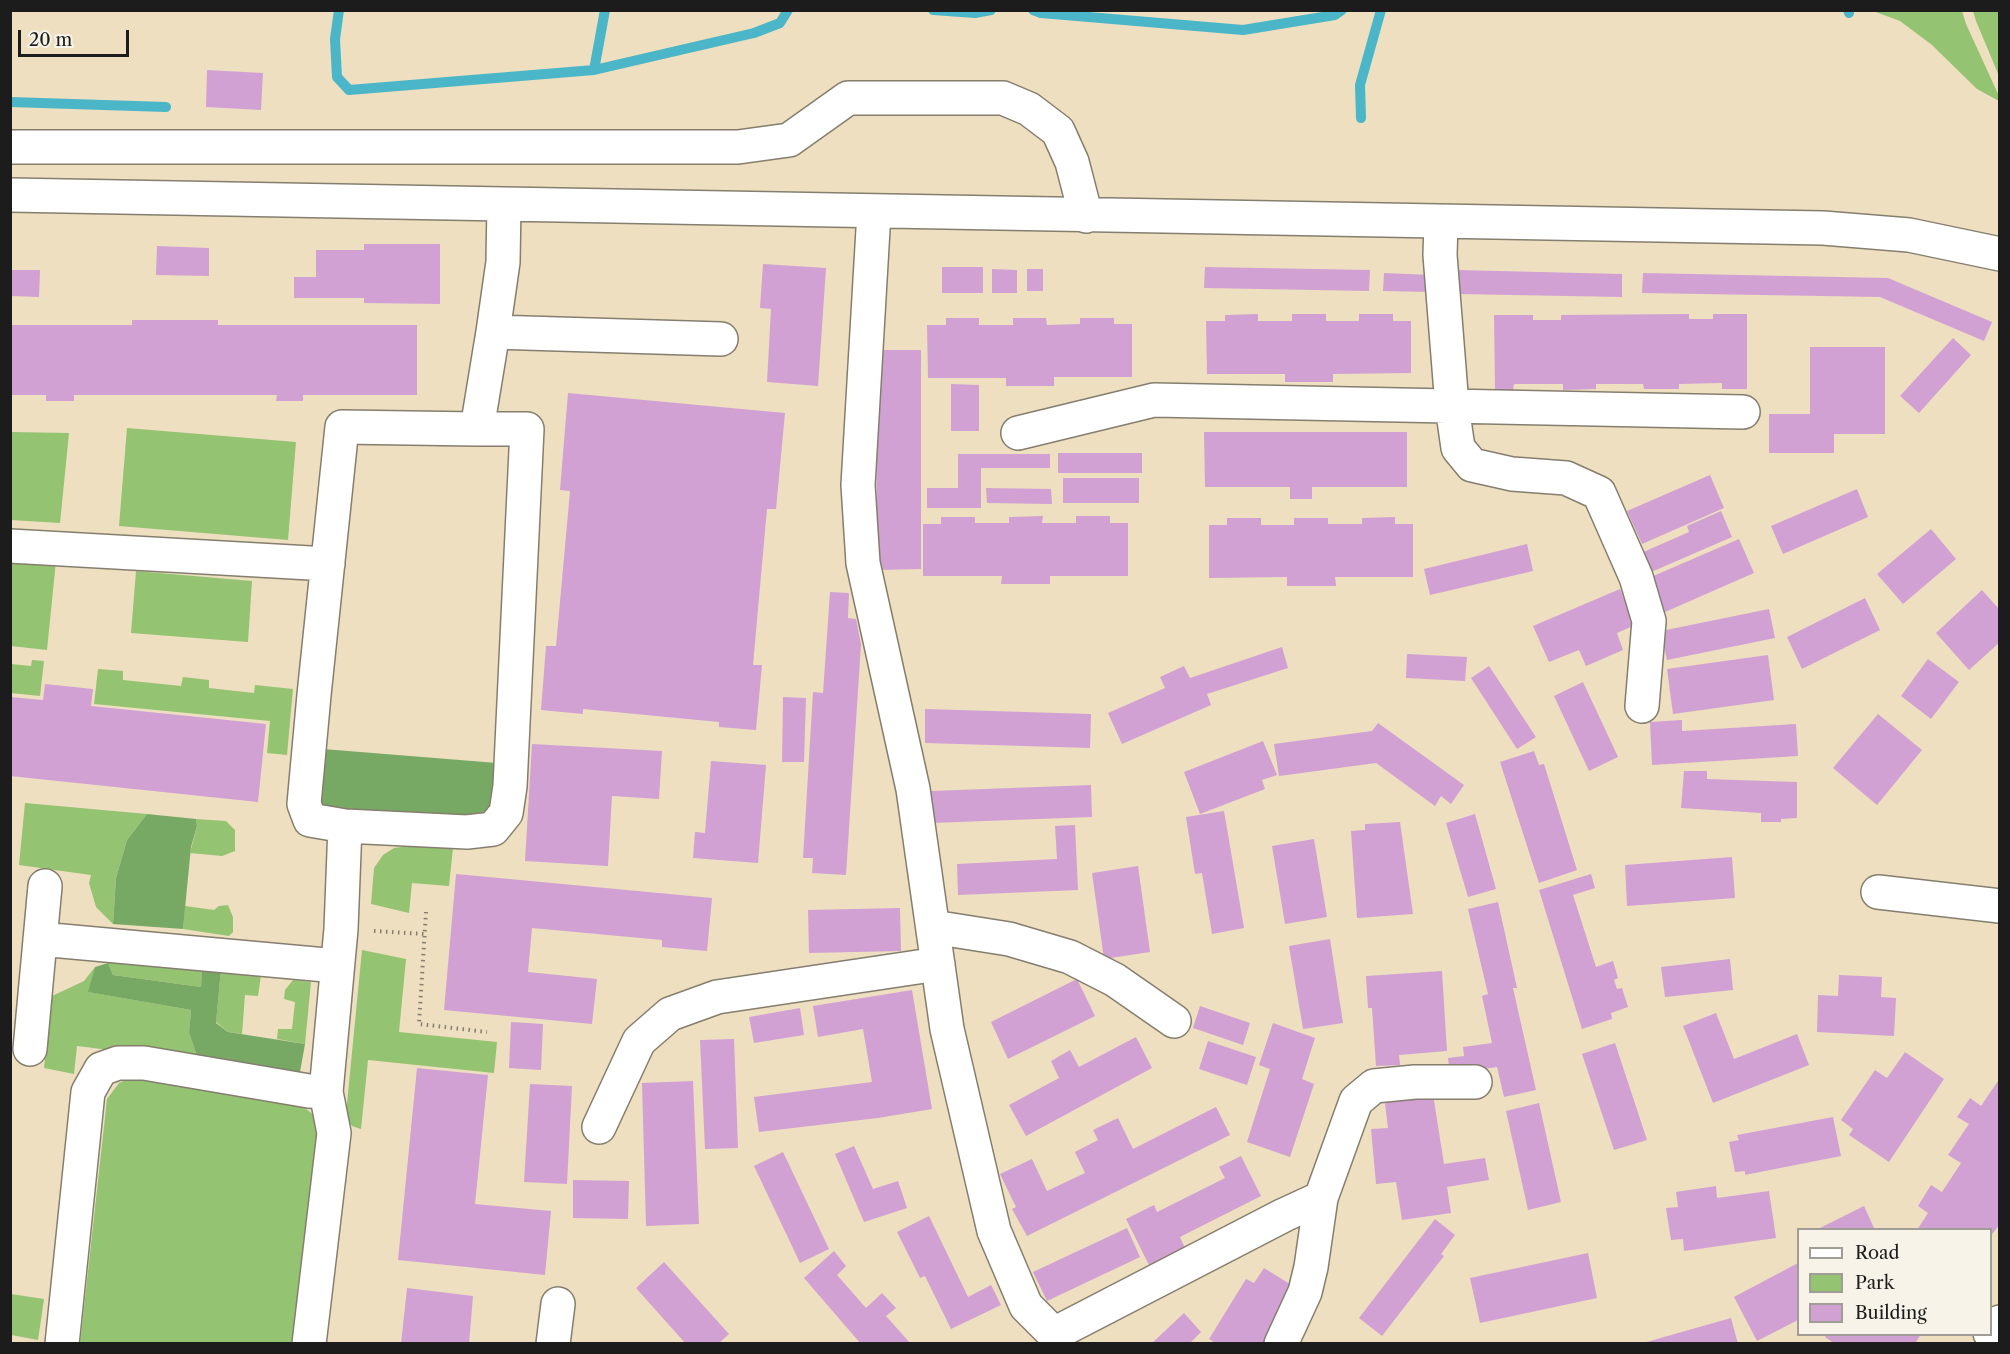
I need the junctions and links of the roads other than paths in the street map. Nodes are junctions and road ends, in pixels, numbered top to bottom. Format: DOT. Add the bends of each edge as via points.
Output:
graph roads {
  1 [pos="10,147"];
  2 [pos="10,195"];
  3 [pos="504,204"];
  4 [pos="874,212"];
  5 [pos="1086,216"];
  6 [pos="1441,222"];
  7 [pos="2000,254"];
  8 [pos="493,332"];
  9 [pos="721,339"];
  10 [pos="1452,406"];
  11 [pos="1743,412"];
  12 [pos="477,429"];
  13 [pos="1018,433"];
  14 [pos="10,546"];
  15 [pos="328,564"];
  16 [pos="1642,706"];
  17 [pos="345,826"];
  18 [pos="45,886"];
  19 [pos="1878,892"];
  20 [pos="2000,906"];
  21 [pos="933,927"];
  22 [pos="40,939"];
  23 [pos="938,964"];
  24 [pos="337,966"];
  25 [pos="1174,1021"];
  26 [pos="30,1049"];
  27 [pos="1475,1082"];
  28 [pos="326,1092"];
  29 [pos="599,1127"];
  30 [pos="1321,1198"];
  31 [pos="558,1304"];
  32 [pos="62,1344"];
  33 [pos="309,1344"];
  34 [pos="553,1344"];
  35 [pos="1281,1344"];
  1 -- 5 [label="street" via="738,147 789,140 848,98 1003,98 1029,109 1058,131 1072,162"];
  2 -- 3 [label="street"];
  3 -- 4 [label="street"];
  3 -- 8 [label="street" via="503,262"];
  4 -- 5 [label="street"];
  4 -- 21 [label="street" via="858,485 863,563 913,789"];
  5 -- 6 [label="street"];
  6 -- 7 [label="street" via="1823,228 1909,235"];
  6 -- 10 [label="street"];
  8 -- 9 [label="street"];
  8 -- 12 [label="street"];
  10 -- 11 [label="street"];
  10 -- 13 [label="street" via="1154,400"];
  10 -- 16 [label="street" via="1458,448 1472,465 1512,474 1566,478 1599,493 1636,577 1649,621"];
  12 -- 15 [label="street" via="342,427"];
  12 -- 17 [label="street" via="527,429 506,813 493,829 467,832"];
  14 -- 15 [label="street"];
  15 -- 17 [label="street" via="304,804 310,820"];
  17 -- 24 [label="street"];
  18 -- 22 [label="street"];
  19 -- 20 [label="street"];
  21 -- 23 [label="street"];
  21 -- 25 [label="street" via="1009,939 1070,957 1115,980"];
  22 -- 24 [label="street"];
  22 -- 26 [label="street"];
  23 -- 29 [label="street" via="717,997 670,1014 639,1041"];
  23 -- 30 [label="street" via="948,1029 994,1232 1026,1306 1054,1334"];
  24 -- 28 [label="street"];
  27 -- 30 [label="street" via="1374,1086 1356,1101"];
  28 -- 32 [label="street" via="144,1063 101,1069 88,1092"];
  28 -- 33 [label="street" via="334,1133"];
  30 -- 35 [label="street" via="1305,1292"];
  31 -- 34 [label="street"];
}
